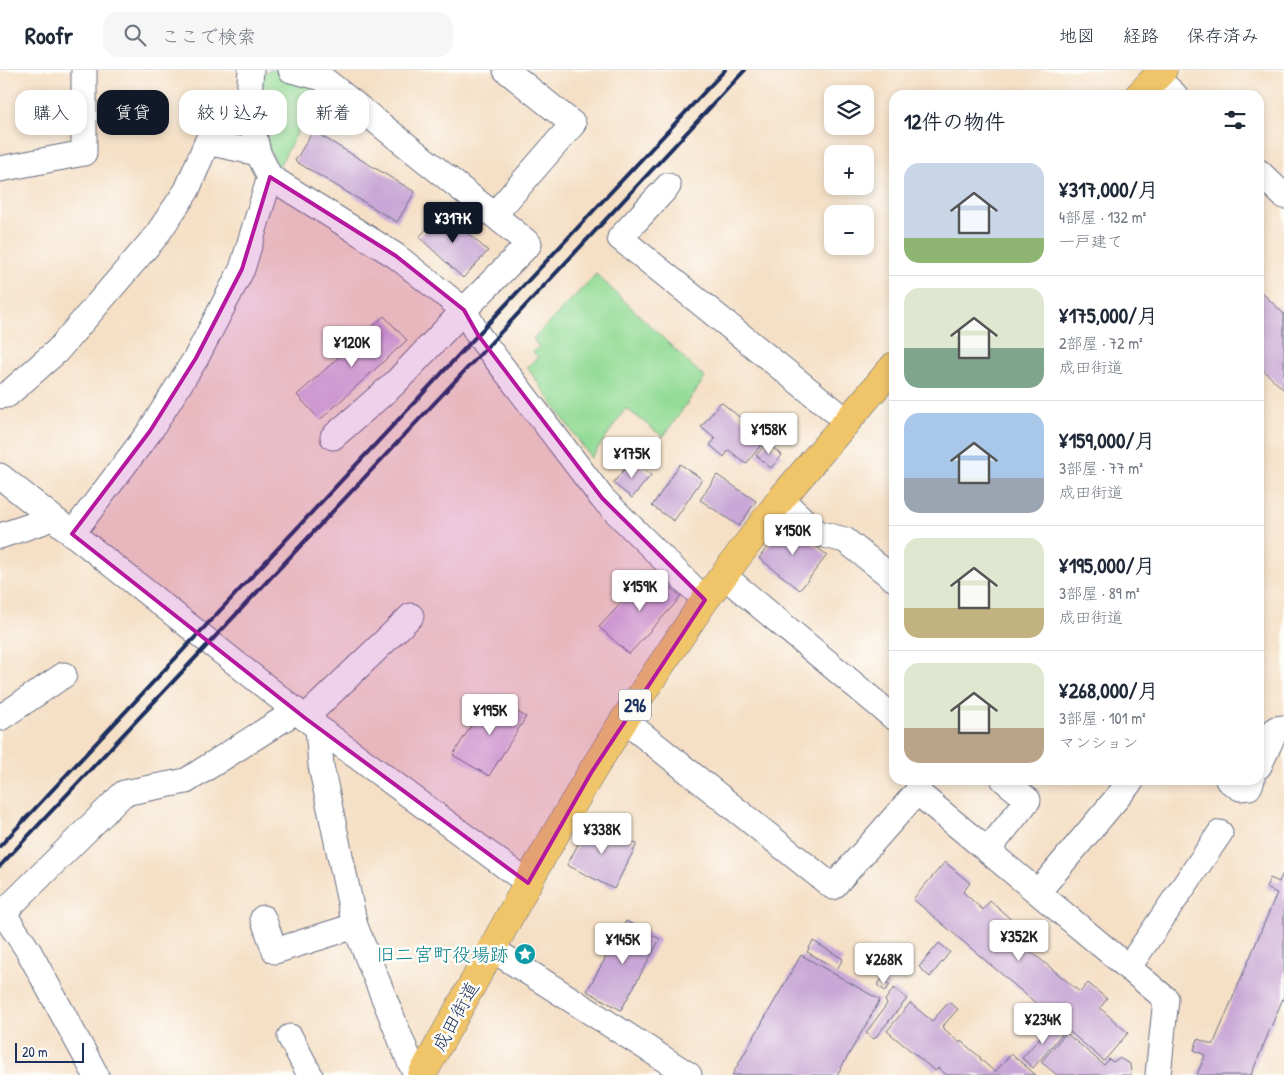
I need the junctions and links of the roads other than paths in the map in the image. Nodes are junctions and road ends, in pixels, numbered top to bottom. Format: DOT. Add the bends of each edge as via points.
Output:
graph roads {
  1 [pos="84,70"];
  2 [pos="251,70"];
  3 [pos="291,70"];
  4 [pos="506,70"];
  5 [pos="1152,81"];
  6 [pos="1167,90"];
  7 [pos="258,153"];
  8 [pos="0,169"];
  9 [pos="270,177"];
  10 [pos="1264,177"];
  11 [pos="668,186"];
  12 [pos="1284,196"];
  13 [pos="494,214"];
  14 [pos="464,310"];
  15 [pos="889,372"];
  16 [pos="0,396"];
  17 [pos="847,421"];
  18 [pos="333,437"];
  19 [pos="0,476"];
  20 [pos="781,499"];
  21 [pos="48,515"];
  22 [pos="72,534"];
  23 [pos="0,536"];
  24 [pos="723,575"];
  25 [pos="889,575"];
  26 [pos="705,600"];
  27 [pos="411,616"];
  28 [pos="64,675"];
  29 [pos="889,714"];
  30 [pos="0,718"];
  31 [pos="306,719"];
  32 [pos="624,720"];
  33 [pos="1284,728"];
  34 [pos="1264,755"];
  35 [pos="1010,785"];
  36 [pos="1128,785"];
  37 [pos="1236,785"];
  38 [pos="1250,785"];
  39 [pos="1220,833"];
  40 [pos="988,850"];
  41 [pos="528,883"];
  42 [pos="1038,892"];
  43 [pos="263,918"];
  44 [pos="355,926"];
  45 [pos="492,949"];
  46 [pos="1128,968"];
  47 [pos="290,1037"];
  48 [pos="96,1075"];
  49 [pos="310,1075"];
  50 [pos="417,1075"];
  51 [pos="422,1075"];
  52 [pos="688,1075"];
  53 [pos="1158,1075"];
  1 -- 8 [label="street" via="84,154"];
  2 -- 7 [label="street" via="249,95"];
  3 -- 13 [label="street" via="322,78"];
  4 -- 13 [label="street" via="573,124"];
  5 -- 6 [label="street"];
  7 -- 9 [label="street"];
  7 -- 16 [label="street" via="208,142 187,190 156,236 57,351 7,396"];
  9 -- 14 [label="street" via="396,256"];
  9 -- 22 [label="street" via="242,269 196,358 150,431"];
  10 -- 12 [label="street"];
  11 -- 17 [label="street" via="620,238"];
  13 -- 14 [label="street" via="529,244"];
  14 -- 18 [label="street" via="395,383"];
  14 -- 26 [label="street" via="482,341 602,498"];
  15 -- 17 [label="highway, 成田街道 / 296"];
  17 -- 20 [label="highway, 成田街道 / 296"];
  19 -- 21 [label="street"];
  20 -- 24 [label="highway, 成田街道 / 296"];
  20 -- 25 [label="street" via="817,533 845,540"];
  21 -- 22 [label="street"];
  21 -- 23 [label="street" via="42,522"];
  22 -- 31 [label="street"];
  24 -- 26 [label="highway, 成田街道 / 296"];
  24 -- 29 [label="street"];
  26 -- 32 [label="highway, 成田街道 / 296"];
  27 -- 31 [label="street"];
  28 -- 30 [label="street"];
  31 -- 41 [label="street"];
  31 -- 44 [label="street" via="321,766"];
  31 -- 48 [label="street" via="186,781 124,793 3,912 28,950"];
  32 -- 40 [label="street" via="834,887 917,792"];
  32 -- 41 [label="highway, 成田街道 / 296"];
  33 -- 34 [label="street" via="1276,729"];
  35 -- 40 [label="street" via="1028,800"];
  36 -- 42 [label="street"];
  37 -- 38 [label="street" via="1240,788"];
  39 -- 46 [label="street"];
  40 -- 42 [label="street"];
  41 -- 45 [label="highway, 成田街道 / 296"];
  42 -- 46 [label="street"];
  43 -- 44 [label="street" via="275,950"];
  44 -- 50 [label="street"];
  45 -- 51 [label="highway, 成田街道 / 296"];
  45 -- 52 [label="street"];
  46 -- 53 [label="street" via="1166,999"];
  47 -- 49 [label="street"];
}
